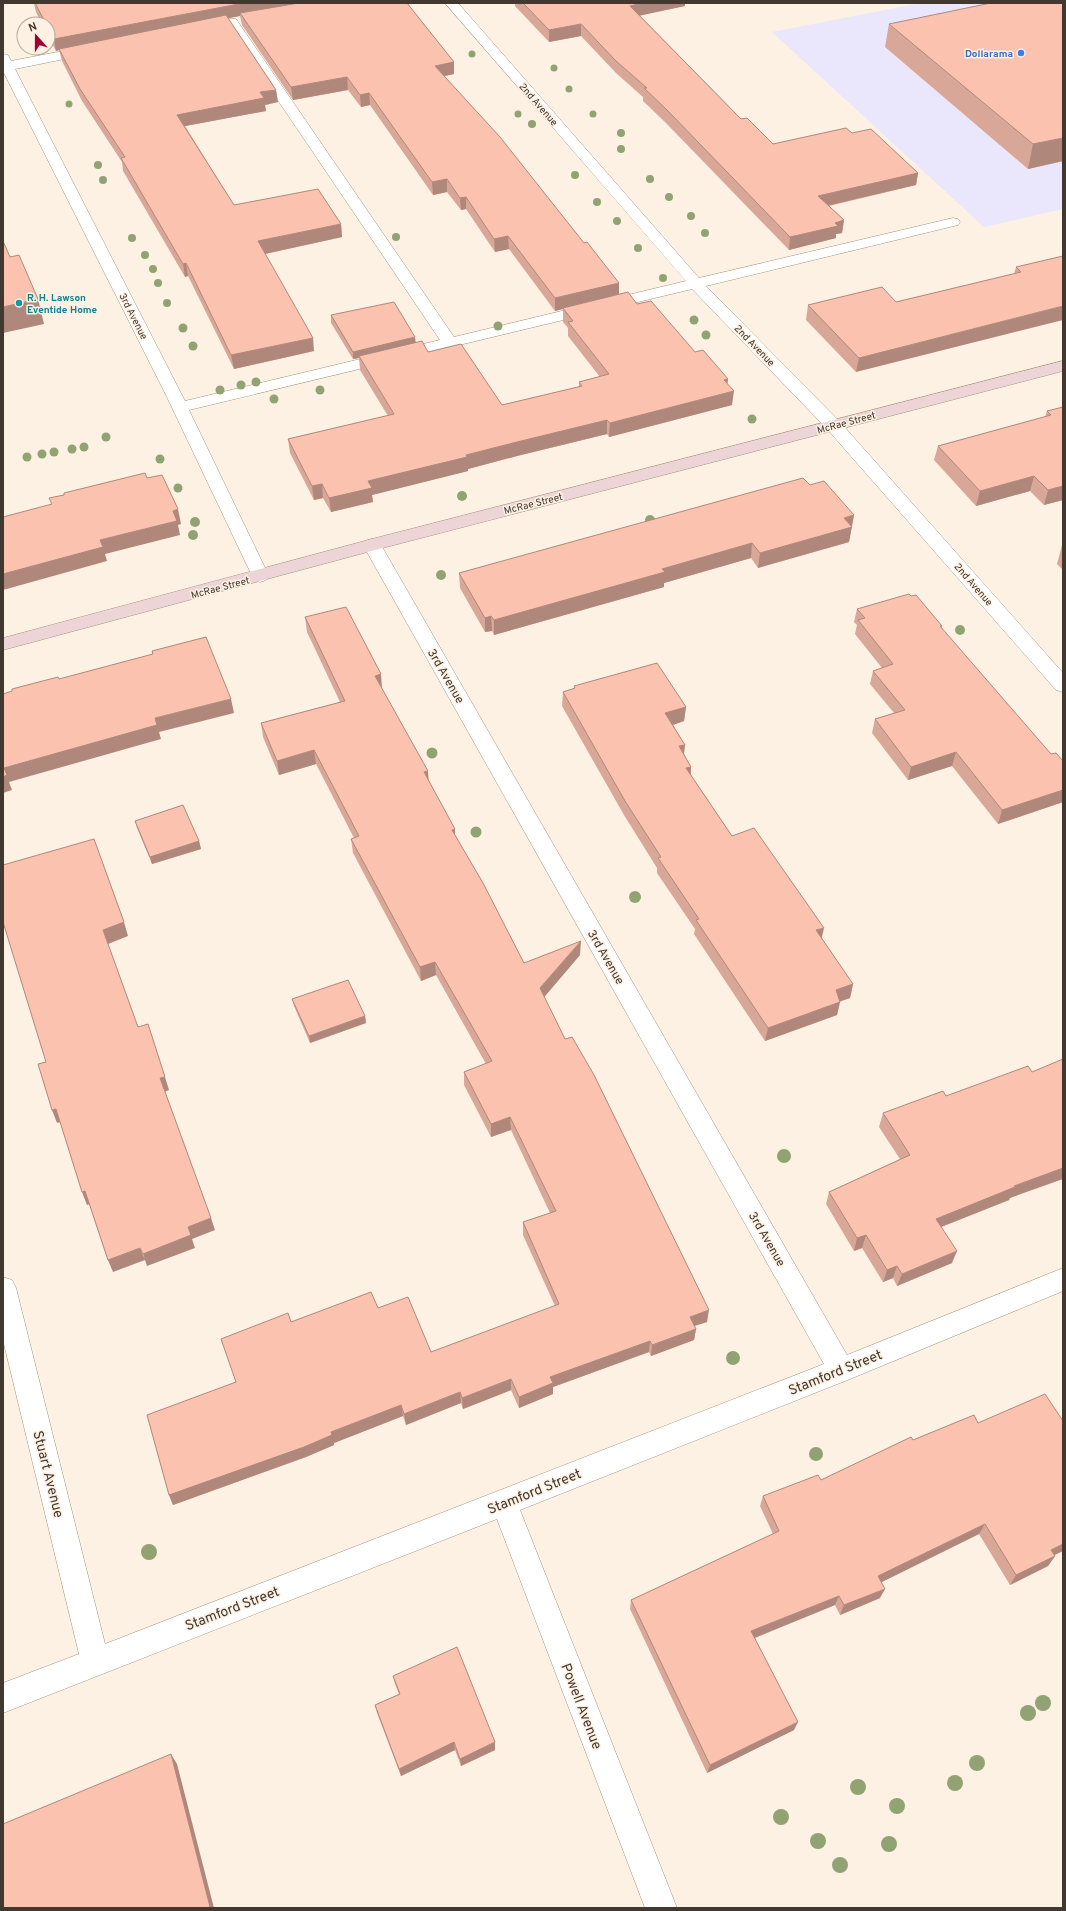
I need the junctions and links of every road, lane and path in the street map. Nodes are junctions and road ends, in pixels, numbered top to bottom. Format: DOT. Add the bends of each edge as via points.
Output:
graph roads {
  1 [pos="451,3"];
  2 [pos="246,19"];
  3 [pos="231,22"];
  4 [pos="215,25"];
  5 [pos="100,48"];
  6 [pos="4,64"];
  7 [pos="953,222"];
  8 [pos="696,284"];
  9 [pos="450,343"];
  10 [pos="1063,366"];
  11 [pos="180,407"];
  12 [pos="834,426"];
  13 [pos="372,545"];
  14 [pos="260,576"];
  15 [pos="3,644"];
  16 [pos="1063,685"];
  17 [pos="1063,1279"];
  18 [pos="3,1288"];
  19 [pos="841,1370"];
  20 [pos="504,1503"];
  21 [pos="95,1661"];
  22 [pos="3,1698"];
  23 [pos="661,1908"];
  1 -- 8 [label="street, 2nd Avenue"];
  2 -- 3 [label="street"];
  3 -- 4 [label="street"];
  3 -- 9 [label="street"];
  5 -- 6 [label="street"];
  6 -- 11 [label="street, 3rd Avenue"];
  7 -- 8 [label="street"];
  8 -- 9 [label="street"];
  8 -- 12 [label="street, 2nd Avenue"];
  9 -- 11 [label="street"];
  10 -- 12 [label="street, McRae Street"];
  11 -- 14 [label="street, 3rd Avenue"];
  12 -- 13 [label="street, McRae Street"];
  12 -- 16 [label="street, 2nd Avenue"];
  13 -- 14 [label="street, McRae Street"];
  13 -- 19 [label="street, 3rd Avenue"];
  14 -- 15 [label="street, McRae Street"];
  17 -- 19 [label="street, Stamford Street"];
  18 -- 21 [label="street, Stuart Avenue"];
  19 -- 20 [label="street, Stamford Street"];
  20 -- 21 [label="street, Stamford Street"];
  20 -- 23 [label="street, Powell Avenue"];
  21 -- 22 [label="street, Stamford Street"];
}
